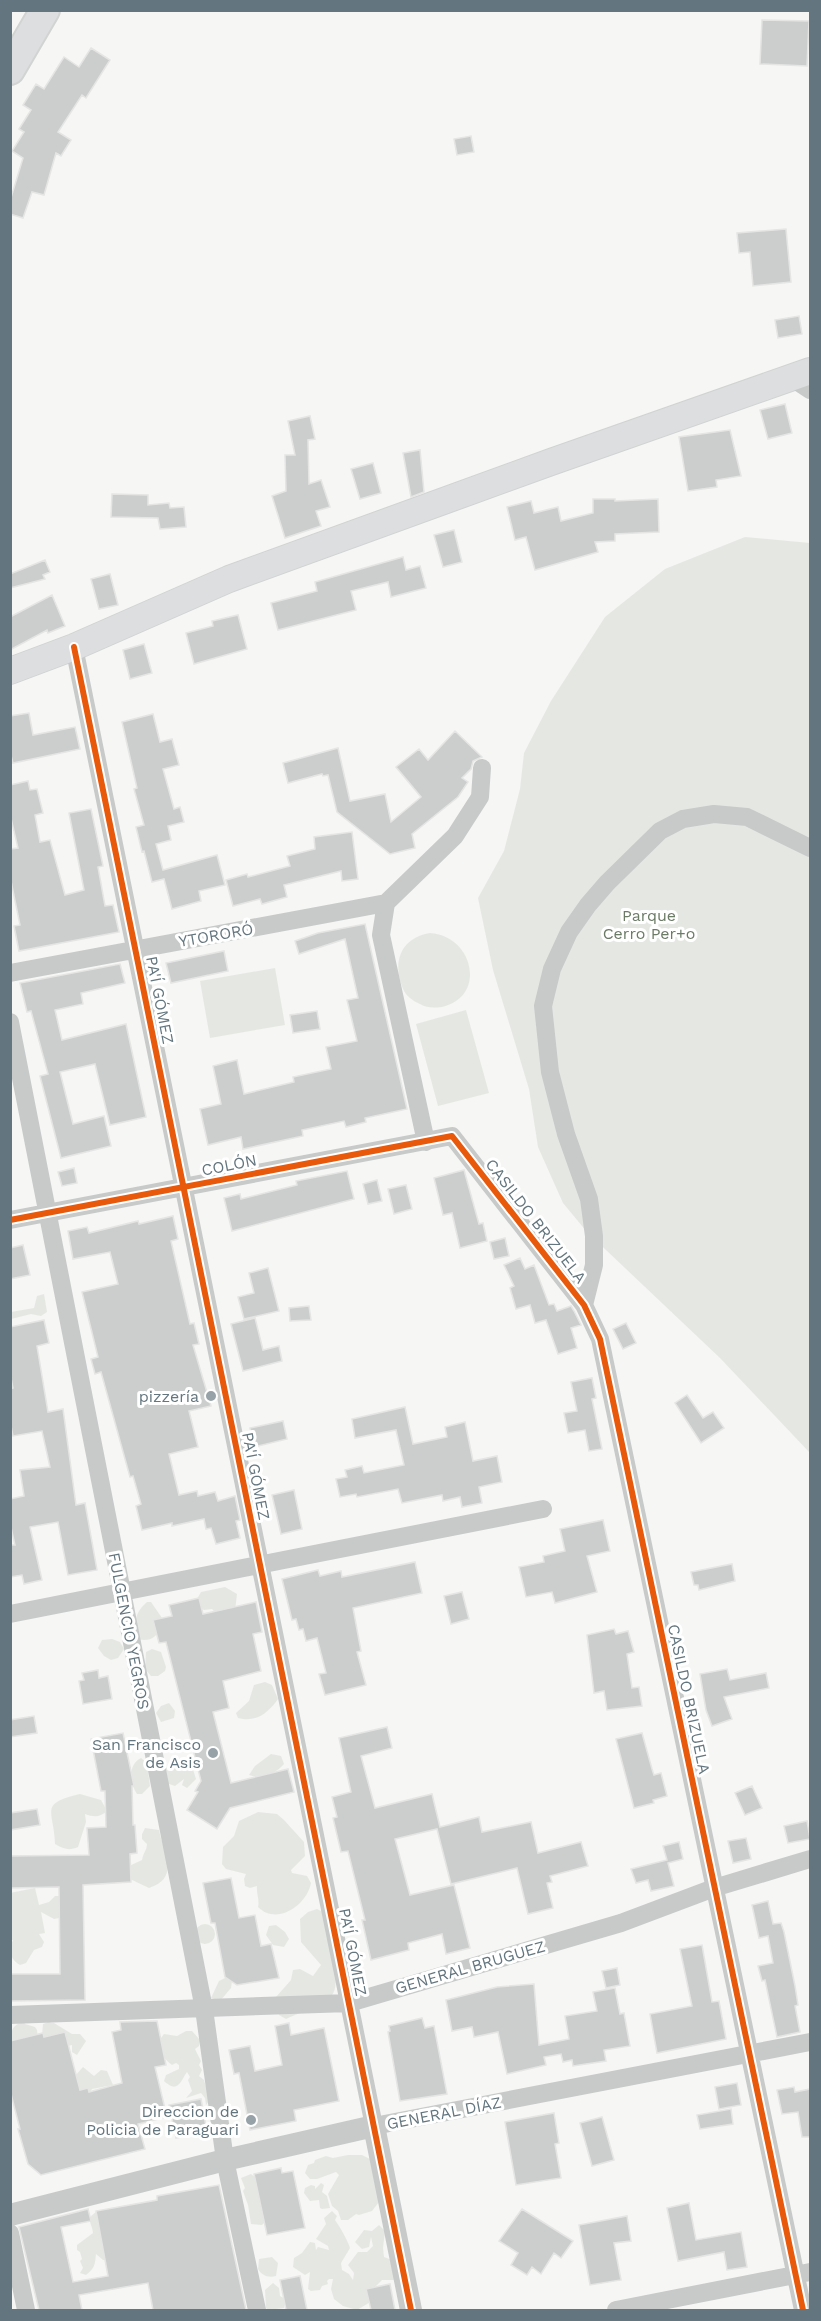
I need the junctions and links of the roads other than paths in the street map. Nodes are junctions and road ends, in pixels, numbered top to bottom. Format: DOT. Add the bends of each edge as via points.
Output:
graph roads {
  1 [pos="45,10"];
  2 [pos="10,70"];
  3 [pos="804,380"];
  4 [pos="74,646"];
  5 [pos="10,671"];
  6 [pos="482,768"];
  7 [pos="810,848"];
  8 [pos="386,903"];
  9 [pos="136,950"];
  10 [pos="10,973"];
  11 [pos="10,1022"];
  12 [pos="452,1136"];
  13 [pos="426,1142"];
  14 [pos="184,1188"];
  15 [pos="48,1213"];
  16 [pos="10,1220"];
  17 [pos="584,1305"];
  18 [pos="543,1509"];
  19 [pos="260,1566"];
  20 [pos="122,1593"];
  21 [pos="10,1614"];
  22 [pos="810,1858"];
  23 [pos="714,1888"];
  24 [pos="349,2003"];
  25 [pos="204,2010"];
  26 [pos="10,2015"];
  27 [pos="810,2042"];
  28 [pos="749,2053"];
  29 [pos="374,2127"];
  30 [pos="225,2160"];
  31 [pos="10,2215"];
  32 [pos="10,2233"];
  33 [pos="803,2273"];
  34 [pos="26,2310"];
  35 [pos="257,2310"];
  36 [pos="411,2310"];
  37 [pos="616,2310"];
  38 [pos="803,2310"];
  1 -- 2 [label="main road"];
  3 -- 4 [label="main road" via="507,478 229,579"];
  4 -- 5 [label="main road"];
  4 -- 9 [label="street, PA'Í GÓMEZ"];
  6 -- 8 [label="street" via="480,797 455,836"];
  7 -- 17 [label="street" via="747,817 714,813 683,819 660,831 606,884 569,932 552,969 543,1006 550,1071 566,1134 589,1199 594,1265"];
  8 -- 9 [label="street, YTORORÓ"];
  8 -- 13 [label="street" via="381,934"];
  9 -- 10 [label="street, YTORORÓ"];
  9 -- 14 [label="street, PA'Í GÓMEZ"];
  11 -- 15 [label="street, FULGENCIO YEGROS"];
  12 -- 13 [label="street, COLÓN"];
  12 -- 17 [label="street, CASILDO BRIZUELA"];
  13 -- 14 [label="street, COLÓN"];
  14 -- 15 [label="street, COLÓN"];
  14 -- 19 [label="street, PA'Í GÓMEZ"];
  15 -- 16 [label="street, COLÓN"];
  15 -- 20 [label="street, FULGENCIO YEGROS"];
  17 -- 23 [label="street, CASILDO BRIZUELA" via="600,1339"];
  18 -- 19 [label="street"];
  19 -- 20 [label="street"];
  19 -- 24 [label="street, PA'Í GÓMEZ"];
  20 -- 21 [label="street"];
  20 -- 25 [label="street, FULGENCIO YEGROS"];
  22 -- 23 [label="street, GENERAL BRUGUEZ"];
  23 -- 24 [label="street, GENERAL BRUGUEZ" via="621,1923"];
  23 -- 28 [label="street, CASILDO BRIZUELA"];
  24 -- 25 [label="street, GENERAL BRUGUEZ"];
  24 -- 29 [label="street, PA'Í GÓMEZ"];
  25 -- 26 [label="street, GENERAL BRUGUEZ"];
  25 -- 30 [label="street, FULGENCIO YEGROS"];
  27 -- 28 [label="street, GENERAL DÍAZ"];
  28 -- 29 [label="street, GENERAL DÍAZ"];
  28 -- 33 [label="street, CASILDO BRIZUELA"];
  29 -- 30 [label="street, GENERAL DÍAZ"];
  29 -- 36 [label="street, PA'Í GÓMEZ"];
  30 -- 31 [label="street, GENERAL DÍAZ"];
  30 -- 35 [label="street, FULGENCIO YEGROS"];
  32 -- 34 [label="street"];
  33 -- 37 [label="street"];
  33 -- 38 [label="street, CASILDO BRIZUELA"];
}
